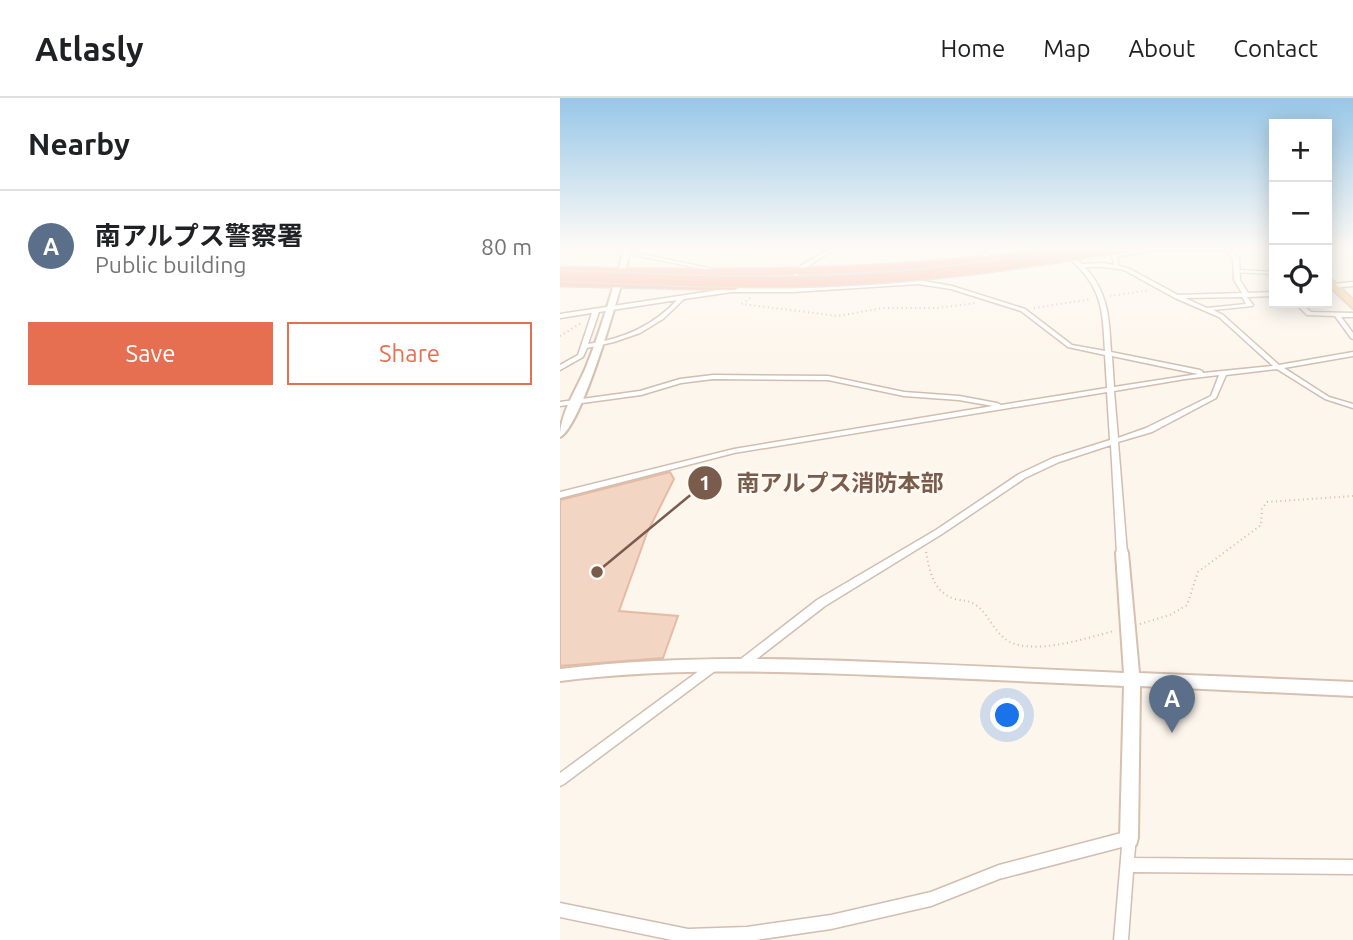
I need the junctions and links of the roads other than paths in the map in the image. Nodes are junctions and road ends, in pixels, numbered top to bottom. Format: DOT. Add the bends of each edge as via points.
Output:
graph roads {
  1 [pos="618,286"];
  2 [pos="693,286"];
  3 [pos="814,286"];
  4 [pos="829,286"];
  5 [pos="936,286"];
  6 [pos="1099,286"];
  7 [pos="1155,286"];
  8 [pos="1240,286"];
  9 [pos="793,288"];
  10 [pos="1332,288"];
  11 [pos="1244,294"];
  12 [pos="1269,294"];
  13 [pos="1177,297"];
  14 [pos="681,299"];
  15 [pos="1353,305"];
  16 [pos="1303,308"];
  17 [pos="610,309"];
  18 [pos="1206,310"];
  19 [pos="596,312"];
  20 [pos="1337,315"];
  21 [pos="560,316"];
  22 [pos="1353,316"];
  23 [pos="1353,337"];
  24 [pos="600,344"];
  25 [pos="584,346"];
  26 [pos="1108,353"];
  27 [pos="1353,354"];
  28 [pos="1278,367"];
  29 [pos="560,368"];
  30 [pos="1218,375"];
  31 [pos="1111,390"];
  32 [pos="577,401"];
  33 [pos="560,404"];
  34 [pos="1001,406"];
  35 [pos="1353,406"];
  36 [pos="560,434"];
  37 [pos="1114,440"];
  38 [pos="560,495"];
  39 [pos="1122,553"];
  40 [pos="715,665"];
  41 [pos="741,665"];
  42 [pos="560,675"];
  43 [pos="1132,681"];
  44 [pos="1353,689"];
  45 [pos="560,780"];
  46 [pos="1129,838"];
  47 [pos="1127,864"];
  48 [pos="1353,867"];
  49 [pos="560,910"];
  50 [pos="1121,940"];
  1 -- 17 [label="street"];
  2 -- 9 [label="highway"];
  3 -- 9 [label="highway"];
  4 -- 9 [label="street"];
  5 -- 26 [label="street" via="1023,310 1070,345"];
  6 -- 26 [label="street"];
  7 -- 13 [label="street"];
  8 -- 11 [label="street"];
  9 -- 14 [label="street" via="732,290"];
  10 -- 15 [label="main road"];
  11 -- 12 [label="street"];
  11 -- 13 [label="street"];
  11 -- 18 [label="street" via="1250,305"];
  13 -- 18 [label="street"];
  14 -- 17 [label="street"];
  14 -- 24 [label="street" via="660,322"];
  16 -- 20 [label="street" via="1308,314"];
  17 -- 19 [label="street"];
  17 -- 24 [label="street"];
  18 -- 28 [label="street" via="1221,316"];
  19 -- 21 [label="street"];
  19 -- 25 [label="street"];
  20 -- 22 [label="street"];
  20 -- 23 [label="street"];
  24 -- 25 [label="street"];
  24 -- 32 [label="street"];
  25 -- 29 [label="street" via="581,356"];
  26 -- 30 [label="street"];
  26 -- 31 [label="street"];
  27 -- 28 [label="street"];
  28 -- 30 [label="street"];
  28 -- 35 [label="street" via="1327,398"];
  30 -- 31 [label="street"];
  30 -- 37 [label="street" via="1214,397 1149,430"];
  31 -- 34 [label="street"];
  31 -- 37 [label="street"];
  32 -- 33 [label="street"];
  32 -- 34 [label="street" via="641,393 697,377 812,377"];
  32 -- 36 [label="street"];
  34 -- 38 [label="street" via="734,451"];
  37 -- 39 [label="street"];
  37 -- 41 [label="street" via="1022,476 821,603"];
  39 -- 43 [label="street"];
  40 -- 41 [label="street"];
  40 -- 42 [label="street"];
  40 -- 45 [label="street"];
  41 -- 43 [label="street"];
  43 -- 44 [label="street"];
  43 -- 46 [label="street"];
  46 -- 47 [label="street"];
  46 -- 49 [label="street" via="999,873 931,900 747,934 688,936"];
  47 -- 48 [label="street"];
  47 -- 50 [label="street"];
}
